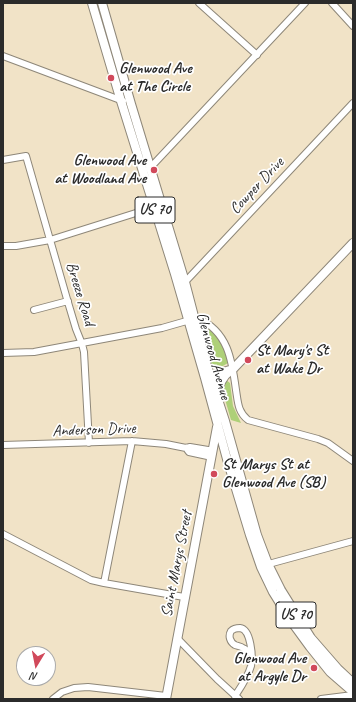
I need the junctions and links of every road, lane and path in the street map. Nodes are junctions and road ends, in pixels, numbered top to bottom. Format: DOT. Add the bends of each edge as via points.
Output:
graph roads {
  1 [pos="92,3"];
  2 [pos="102,3"];
  3 [pos="198,3"];
  4 [pos="305,3"];
  5 [pos="332,3"];
  6 [pos="353,26"];
  7 [pos="257,55"];
  8 [pos="3,56"];
  9 [pos="121,101"];
  10 [pos="353,103"];
  11 [pos="130,104"];
  12 [pos="3,160"];
  13 [pos="147,170"];
  14 [pos="158,206"];
  15 [pos="50,240"];
  16 [pos="353,243"];
  17 [pos="3,246"];
  18 [pos="181,283"];
  19 [pos="68,301"];
  20 [pos="34,310"];
  21 [pos="191,319"];
  22 [pos="82,344"];
  23 [pos="3,353"];
  24 [pos="233,369"];
  25 [pos="208,377"];
  26 [pos="217,398"];
  27 [pos="218,424"];
  28 [pos="132,441"];
  29 [pos="89,443"];
  30 [pos="3,446"];
  31 [pos="229,449"];
  32 [pos="212,453"];
  33 [pos="353,461"];
  34 [pos="3,534"];
  35 [pos="353,541"];
  36 [pos="265,565"];
  37 [pos="104,583"];
  38 [pos="184,597"];
  39 [pos="177,638"];
  40 [pos="251,653"];
  41 [pos="353,683"];
  42 [pos="353,694"];
  43 [pos="166,698"];
  44 [pos="237,698"];
  45 [pos="53,699"];
  46 [pos="321,699"];
  1 -- 9 [label="main road, Glenwood Avenue / US 70"];
  2 -- 11 [label="main road, Glenwood Avenue / US 70"];
  3 -- 7 [label="street"];
  4 -- 7 [label="street"];
  5 -- 6 [label="street"];
  7 -- 13 [label="street"];
  8 -- 9 [label="street"];
  9 -- 11 [label="street"];
  9 -- 13 [label="main road, Glenwood Avenue / US 70"];
  10 -- 18 [label="street, Cowper Drive"];
  11 -- 13 [label="main road, Glenwood Avenue / US 70"];
  12 -- 15 [label="street, Breeze Road" via="26,156"];
  13 -- 14 [label="main road, Glenwood Avenue / US 70"];
  14 -- 15 [label="street"];
  14 -- 18 [label="main road, Glenwood Avenue / US 70"];
  15 -- 17 [label="street"];
  15 -- 19 [label="street, Breeze Road"];
  16 -- 24 [label="main road"];
  18 -- 21 [label="main road, Glenwood Avenue / US 70"];
  19 -- 20 [label="street"];
  19 -- 22 [label="street, Breeze Road"];
  21 -- 22 [label="street" via="162,328"];
  21 -- 24 [label="street" via="199,318 221,336 229,351"];
  21 -- 25 [label="main road, Glenwood Avenue / US 70"];
  22 -- 23 [label="street" via="34,352"];
  22 -- 29 [label="street, Breeze Road"];
  24 -- 25 [label="main road"];
  24 -- 26 [label="main road" via="220,383"];
  24 -- 33 [label="street" via="238,404 242,415 248,420 318,439"];
  25 -- 26 [label="main road, Glenwood Avenue / US 70"];
  25 -- 27 [label="main road, Glenwood Avenue / US 70"];
  26 -- 31 [label="main road, Glenwood Avenue / US 70"];
  27 -- 31 [label="main road, Glenwood Avenue / US 70"];
  27 -- 32 [label="main road, Saint Marys Street"];
  28 -- 29 [label="street, Anderson Drive"];
  28 -- 32 [label="street, Anderson Drive" via="186,448 189,452"];
  28 -- 37 [label="street"];
  29 -- 30 [label="street, Anderson Drive"];
  31 -- 32 [label="main road"];
  31 -- 36 [label="main road, Glenwood Avenue / US 70" via="250,535"];
  32 -- 38 [label="main road, Saint Marys Street"];
  34 -- 37 [label="street" via="91,580"];
  35 -- 36 [label="street"];
  36 -- 41 [label="main road, Glenwood Avenue / US 70" via="312,638"];
  36 -- 42 [label="main road, Glenwood Avenue / US 70" via="273,592 291,621 330,672"];
  37 -- 38 [label="street"];
  38 -- 39 [label="main road, Saint Marys Street"];
  39 -- 43 [label="main road, Saint Marys Street"];
  39 -- 44 [label="street"];
  40 -- 44 [label="street" via="251,666"];
  42 -- 46 [label="street"];
  43 -- 45 [label="street" via="88,687 62,692"];
}
